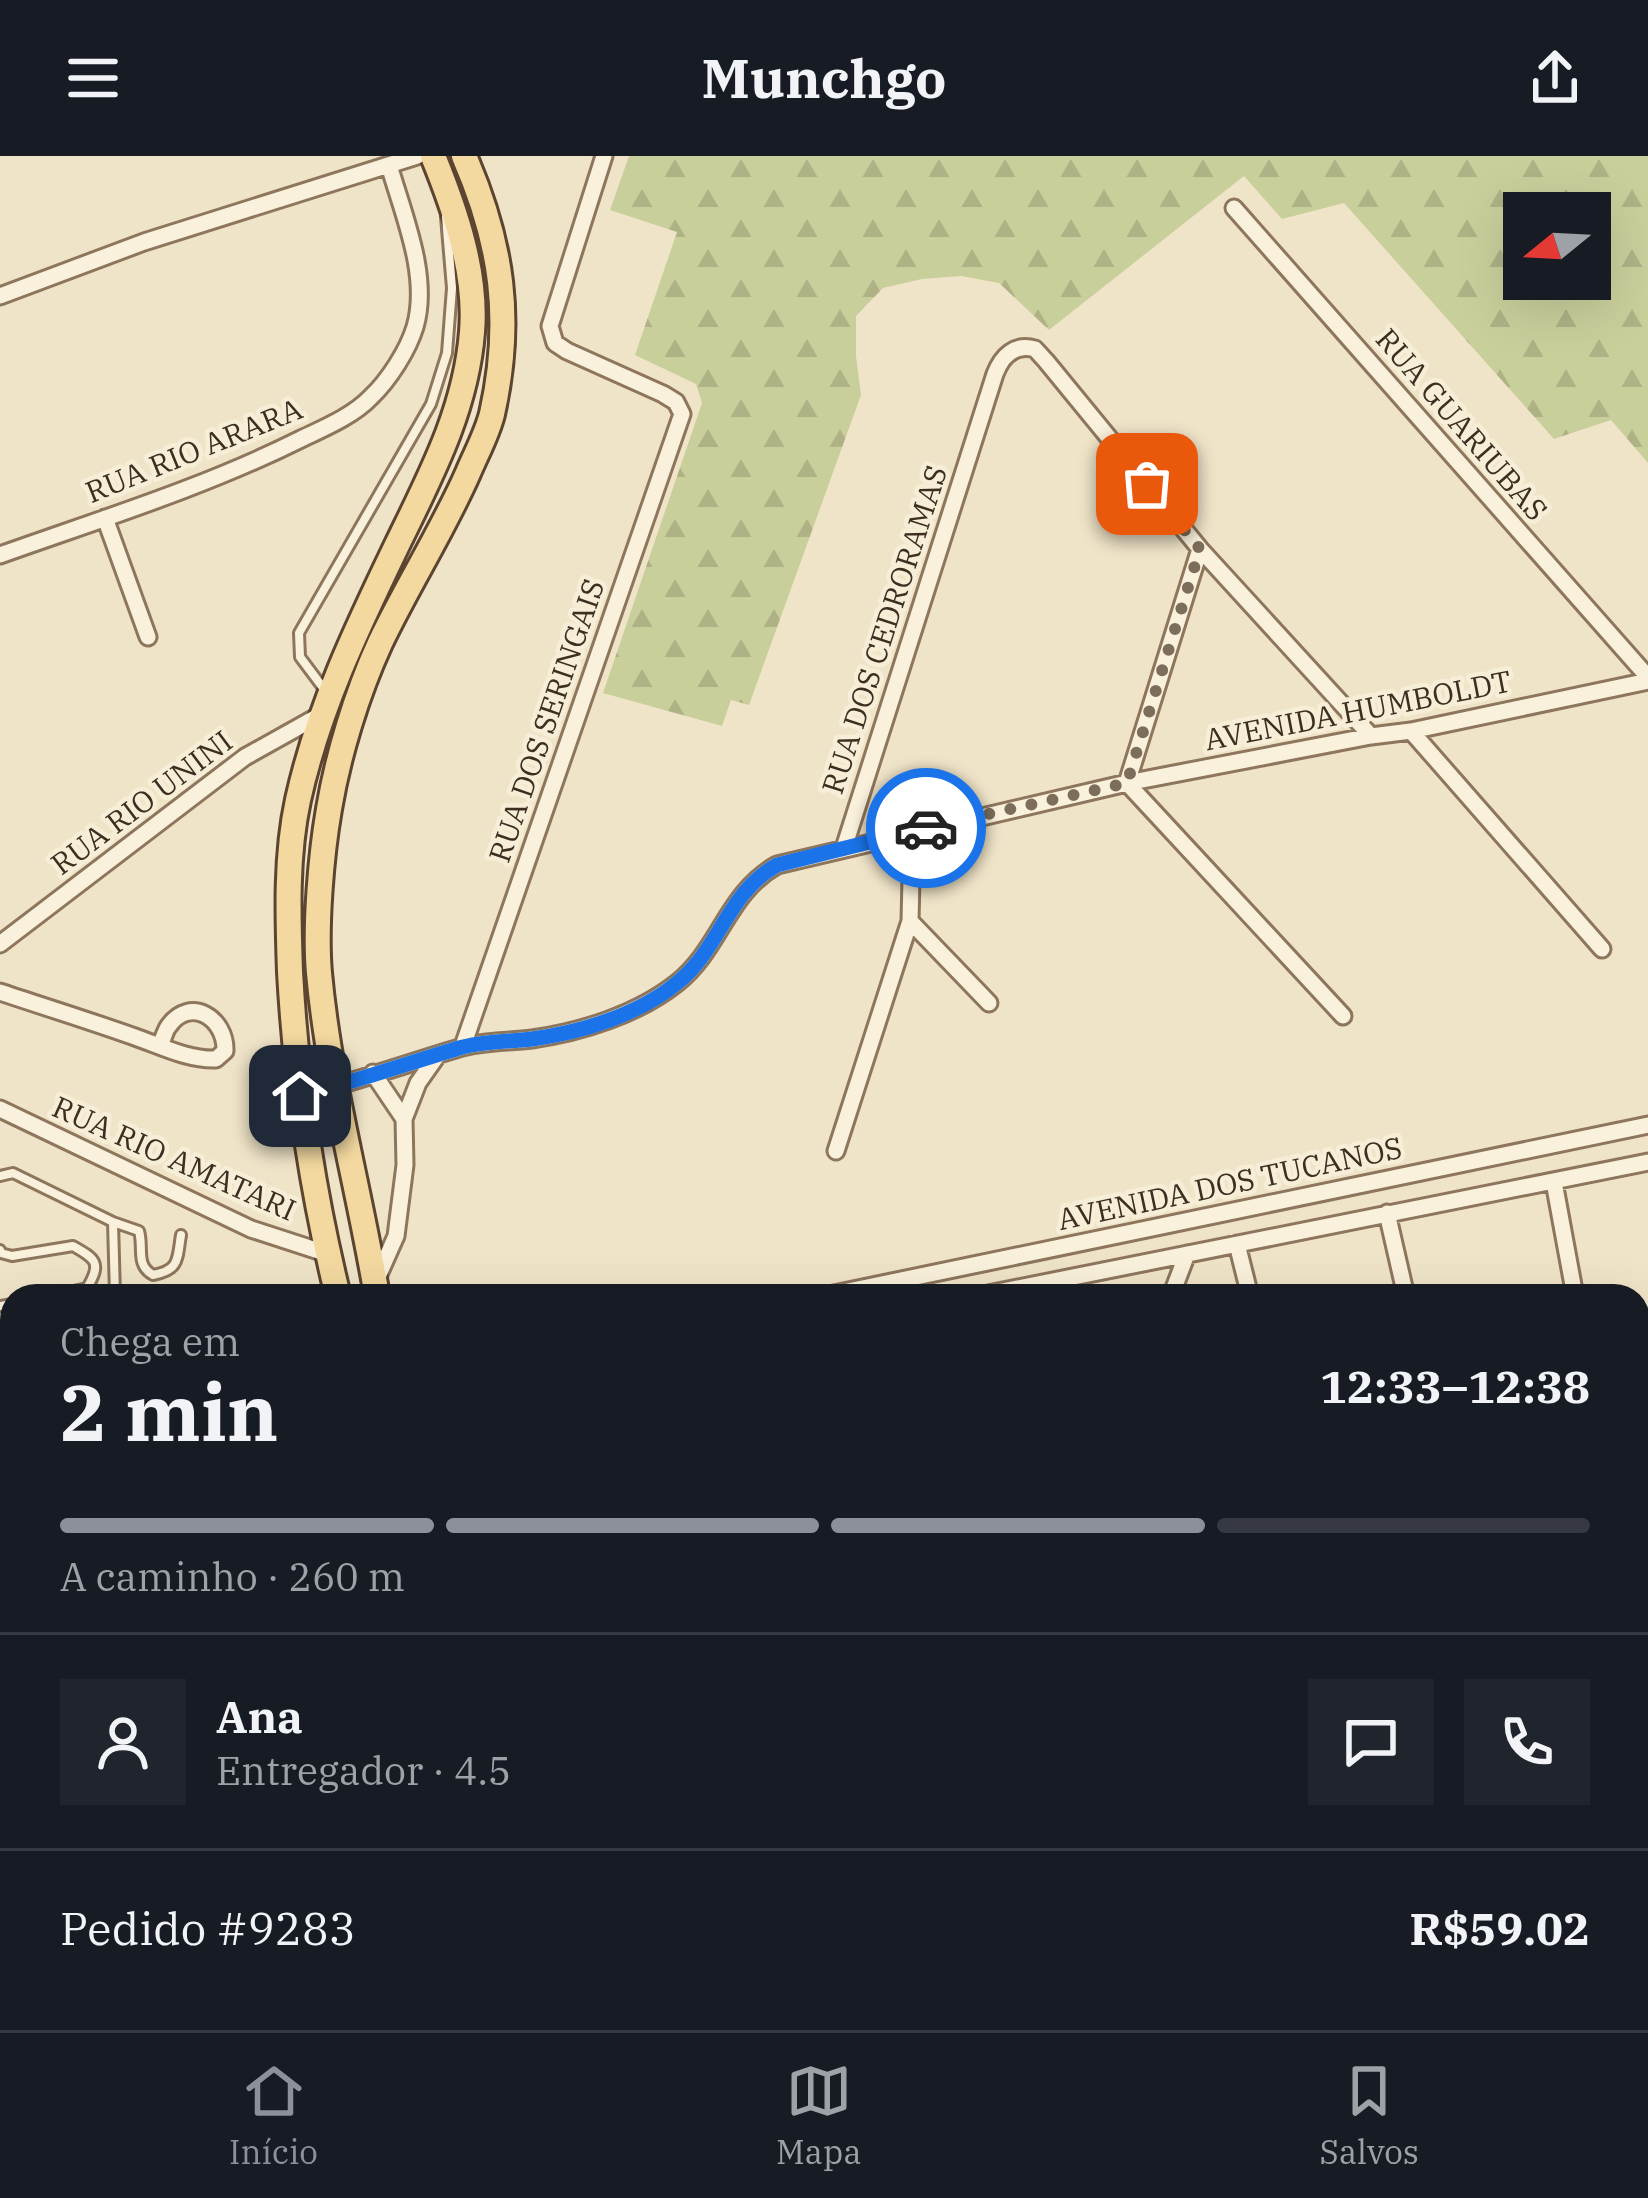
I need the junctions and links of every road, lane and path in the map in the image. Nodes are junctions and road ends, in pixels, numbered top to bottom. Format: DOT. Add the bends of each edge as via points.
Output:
graph roads {
  1 [pos="417,156"];
  2 [pos="433,156"];
  3 [pos="464,156"];
  4 [pos="604,156"];
  5 [pos="389,165"];
  6 [pos="444,184"];
  7 [pos="1234,208"];
  8 [pos="0,296"];
  9 [pos="105,518"];
  10 [pos="1200,549"];
  11 [pos="0,555"];
  12 [pos="148,637"];
  13 [pos="1648,679"];
  14 [pos="325,704"];
  15 [pos="1411,731"];
  16 [pos="1371,736"];
  17 [pos="1127,783"];
  18 [pos="887,838"];
  19 [pos="844,848"];
  20 [pos="910,921"];
  21 [pos="0,944"];
  22 [pos="1602,950"];
  23 [pos="0,992"];
  24 [pos="989,1003"];
  25 [pos="1343,1016"];
  26 [pos="160,1046"];
  27 [pos="463,1046"];
  28 [pos="437,1056"];
  29 [pos="373,1073"];
  30 [pos="337,1087"];
  31 [pos="300,1096"];
  32 [pos="0,1109"];
  33 [pos="404,1118"];
  34 [pos="1648,1125"];
  35 [pos="836,1151"];
  36 [pos="1648,1162"];
  37 [pos="0,1176"];
  38 [pos="1554,1182"];
  39 [pos="1387,1213"];
  40 [pos="113,1222"];
  41 [pos="181,1235"];
  42 [pos="1237,1244"];
  43 [pos="0,1250"];
  44 [pos="328,1254"];
  45 [pos="1187,1254"];
  46 [pos="89,1284"];
  47 [pos="115,1284"];
  48 [pos="335,1284"];
  49 [pos="375,1284"];
  50 [pos="378,1284"];
  51 [pos="882,1284"];
  52 [pos="1038,1284"];
  53 [pos="1176,1284"];
  54 [pos="1247,1284"];
  55 [pos="1403,1284"];
  56 [pos="1573,1284"];
  1 -- 5 [label="street"];
  2 -- 6 [label="main road"];
  3 -- 30 [label="main road" via="496,250 502,346 491,417 452,511 379,645 329,808 318,967"];
  4 -- 27 [label="street, RUA DOS SERINGAIS" via="550,326 555,343 663,394 682,414"];
  5 -- 8 [label="street"];
  5 -- 9 [label="street, RUA RIO ARARA" via="419,293 415,328 371,398 261,459"];
  6 -- 14 [label="main road" via="471,278 472,333 458,408"];
  6 -- 14 [label="lane" via="452,288 447,353 431,404 299,633 300,657"];
  7 -- 13 [label="street, RUA GUARIUBAS"];
  9 -- 11 [label="street, RUA RIO ARARA"];
  9 -- 12 [label="street"];
  10 -- 16 [label="street"];
  10 -- 17 [label="street"];
  10 -- 19 [label="street, RUA DOS CEDRORAMAS" via="1035,349 1009,351"];
  13 -- 15 [label="street, AVENIDA HUMBOLDT"];
  14 -- 21 [label="street, RUA RIO UNINI"];
  14 -- 31 [label="main road" via="291,854"];
  15 -- 16 [label="street, AVENIDA HUMBOLDT"];
  15 -- 22 [label="street"];
  16 -- 17 [label="street, AVENIDA HUMBOLDT"];
  17 -- 18 [label="street, AVENIDA HUMBOLDT"];
  17 -- 25 [label="street"];
  18 -- 19 [label="street, AVENIDA HUMBOLDT"];
  18 -- 20 [label="street" via="911,879"];
  19 -- 27 [label="street, AVENIDA HUMBOLDT" via="757,876 700,962 640,1007 537,1038"];
  20 -- 24 [label="street"];
  20 -- 35 [label="street"];
  23 -- 26 [label="street"];
  27 -- 28 [label="street, AVENIDA HUMBOLDT"];
  28 -- 29 [label="street, AVENIDA HUMBOLDT"];
  28 -- 33 [label="street"];
  29 -- 30 [label="street, AVENIDA HUMBOLDT"];
  29 -- 33 [label="street"];
  30 -- 31 [label="street, AVENIDA HUMBOLDT"];
  30 -- 49 [label="main road"];
  31 -- 44 [label="main road"];
  32 -- 44 [label="street, RUA RIO AMATARI" via="251,1228"];
  33 -- 50 [label="street" via="396,1236"];
  34 -- 51 [label="street, AVENIDA DOS TUCANOS"];
  36 -- 38 [label="street"];
  37 -- 40 [label="lane" via="13,1173"];
  38 -- 39 [label="street"];
  38 -- 56 [label="street"];
  39 -- 42 [label="street"];
  39 -- 55 [label="street"];
  40 -- 41 [label="lane" via="139,1231 141,1262 153,1275 176,1264"];
  40 -- 47 [label="lane"];
  42 -- 45 [label="street"];
  42 -- 54 [label="street"];
  43 -- 46 [label="lane" via="12,1256 73,1246 95,1264"];
  44 -- 48 [label="main road"];
  45 -- 52 [label="street"];
  45 -- 53 [label="street"];
}
